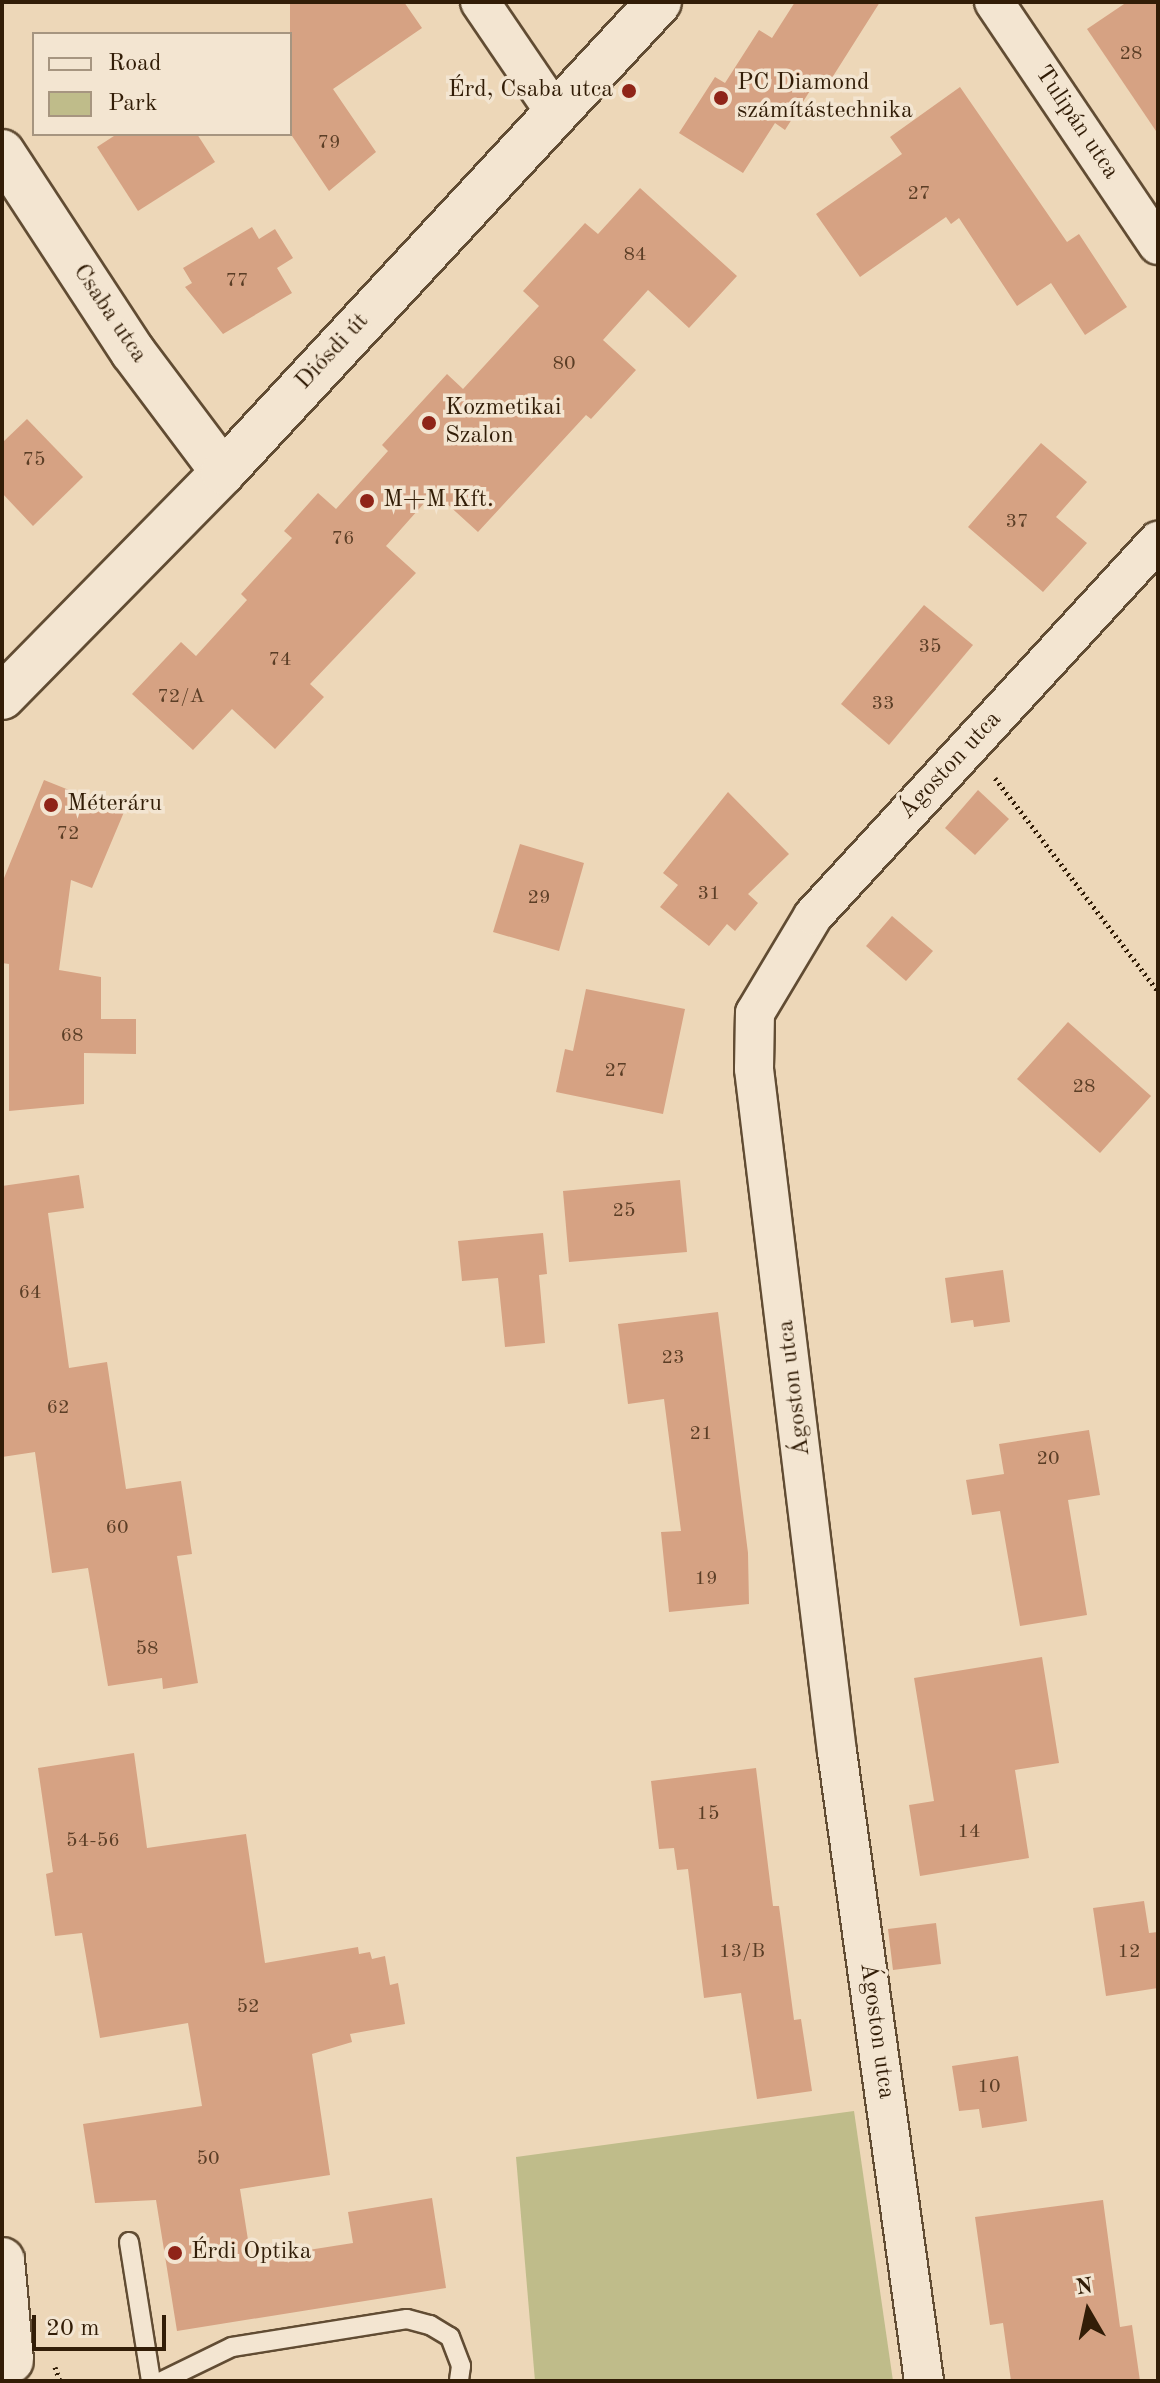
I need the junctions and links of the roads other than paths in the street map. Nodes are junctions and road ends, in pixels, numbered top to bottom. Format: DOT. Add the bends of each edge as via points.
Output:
graph roads {
  1 [pos="480,2"];
  2 [pos="659,2"];
  3 [pos="994,2"];
  4 [pos="554,111"];
  5 [pos="2,152"];
  6 [pos="1158,245"];
  7 [pos="223,472"];
  8 [pos="1158,541"];
  9 [pos="2,697"];
  10 [pos="129,2242"];
  11 [pos="2,2260"];
  12 [pos="14,2366"];
  13 [pos="151,2381"];
  14 [pos="162,2381"];
  15 [pos="459,2381"];
  16 [pos="924,2381"];
  1 -- 4 [label="street"];
  2 -- 4 [label="main road, Diósdi út"];
  3 -- 6 [label="street, Tulipán utca"];
  4 -- 7 [label="main road, Diósdi út"];
  5 -- 7 [label="main road, Csaba utca" via="133,352"];
  7 -- 9 [label="main road, Diósdi út"];
  8 -- 16 [label="street, Ágoston utca" via="813,916 762,993 752,1034 837,1752"];
  10 -- 13 [label="lane"];
  11 -- 12 [label="main road"];
  14 -- 15 [label="lane" via="232,2347 407,2319 450,2337 461,2366"];
}
